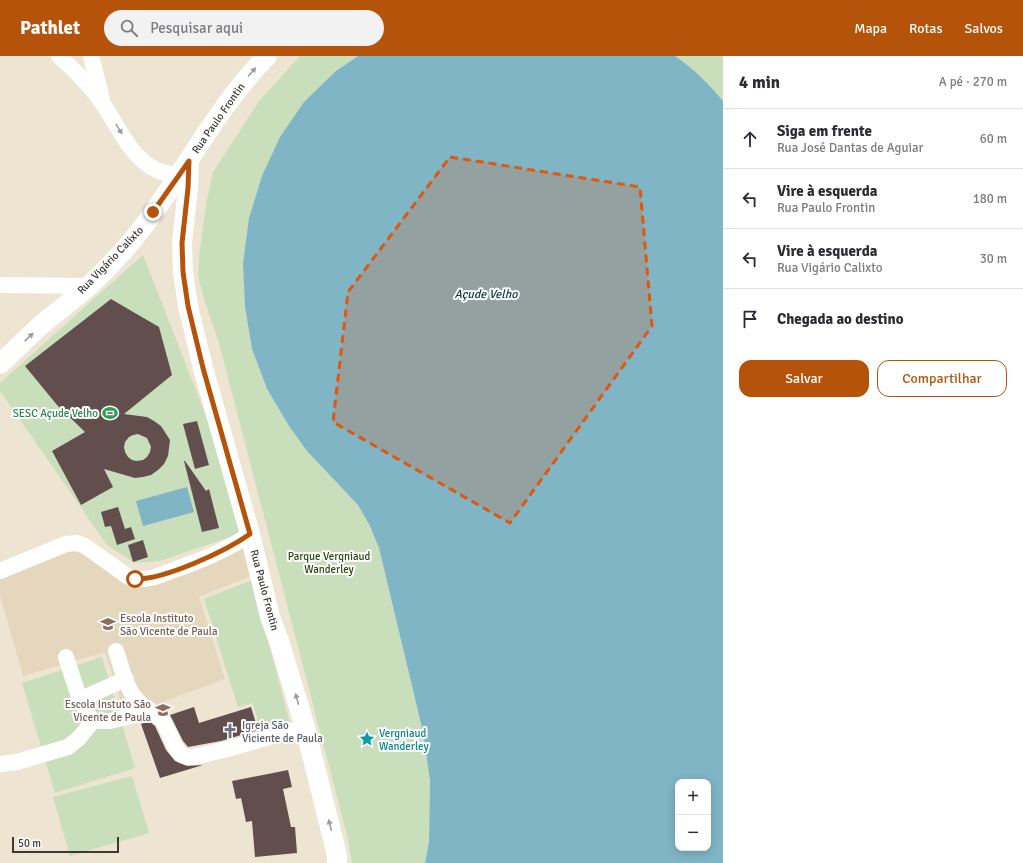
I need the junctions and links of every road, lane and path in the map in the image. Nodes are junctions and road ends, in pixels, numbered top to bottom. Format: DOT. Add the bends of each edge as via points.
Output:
graph roads {
  1 [pos="59,56"];
  2 [pos="91,56"];
  3 [pos="267,56"];
  4 [pos="103,103"];
  5 [pos="183,169"];
  6 [pos="0,285"];
  7 [pos="88,286"];
  8 [pos="0,364"];
  9 [pos="250,534"];
  10 [pos="0,571"];
  11 [pos="116,651"];
  12 [pos="66,657"];
  13 [pos="126,679"];
  14 [pos="81,699"];
  15 [pos="152,711"];
  16 [pos="93,721"];
  17 [pos="305,727"];
  18 [pos="0,764"];
  19 [pos="338,863"];
  1 -- 4 [label="street" via="77,72"];
  2 -- 4 [label="street"];
  5 -- 3 [label="main road, Rua Paulo Frontin, one-way" via="240,86"];
  4 -- 5 [label="street, one-way" via="135,153 150,166 158,171"];
  5 -- 7 [label="main road, Rua Vigário Calixto" via="131,242"];
  5 -- 9 [label="main road, Rua Paulo Frontin" via="188,188 182,243 188,306"];
  6 -- 7 [label="street"];
  8 -- 7 [label="main road, Rua Vigário Calixto, one-way"];
  9 -- 10 [label="street" via="213,555 145,579 127,576 77,543 66,544"];
  17 -- 9 [label="main road, Rua Paulo Frontin, one-way" via="280,641 270,616"];
  11 -- 13 [label="street"];
  12 -- 14 [label="street"];
  13 -- 14 [label="street"];
  13 -- 15 [label="street" via="140,703"];
  14 -- 16 [label="street"];
  15 -- 16 [label="street" via="110,721"];
  15 -- 17 [label="street" via="163,721 178,750 188,756 240,746"];
  16 -- 18 [label="street" via="68,747 17,762"];
  19 -- 17 [label="main road, Rua Paulo Frontin, one-way"];
}
